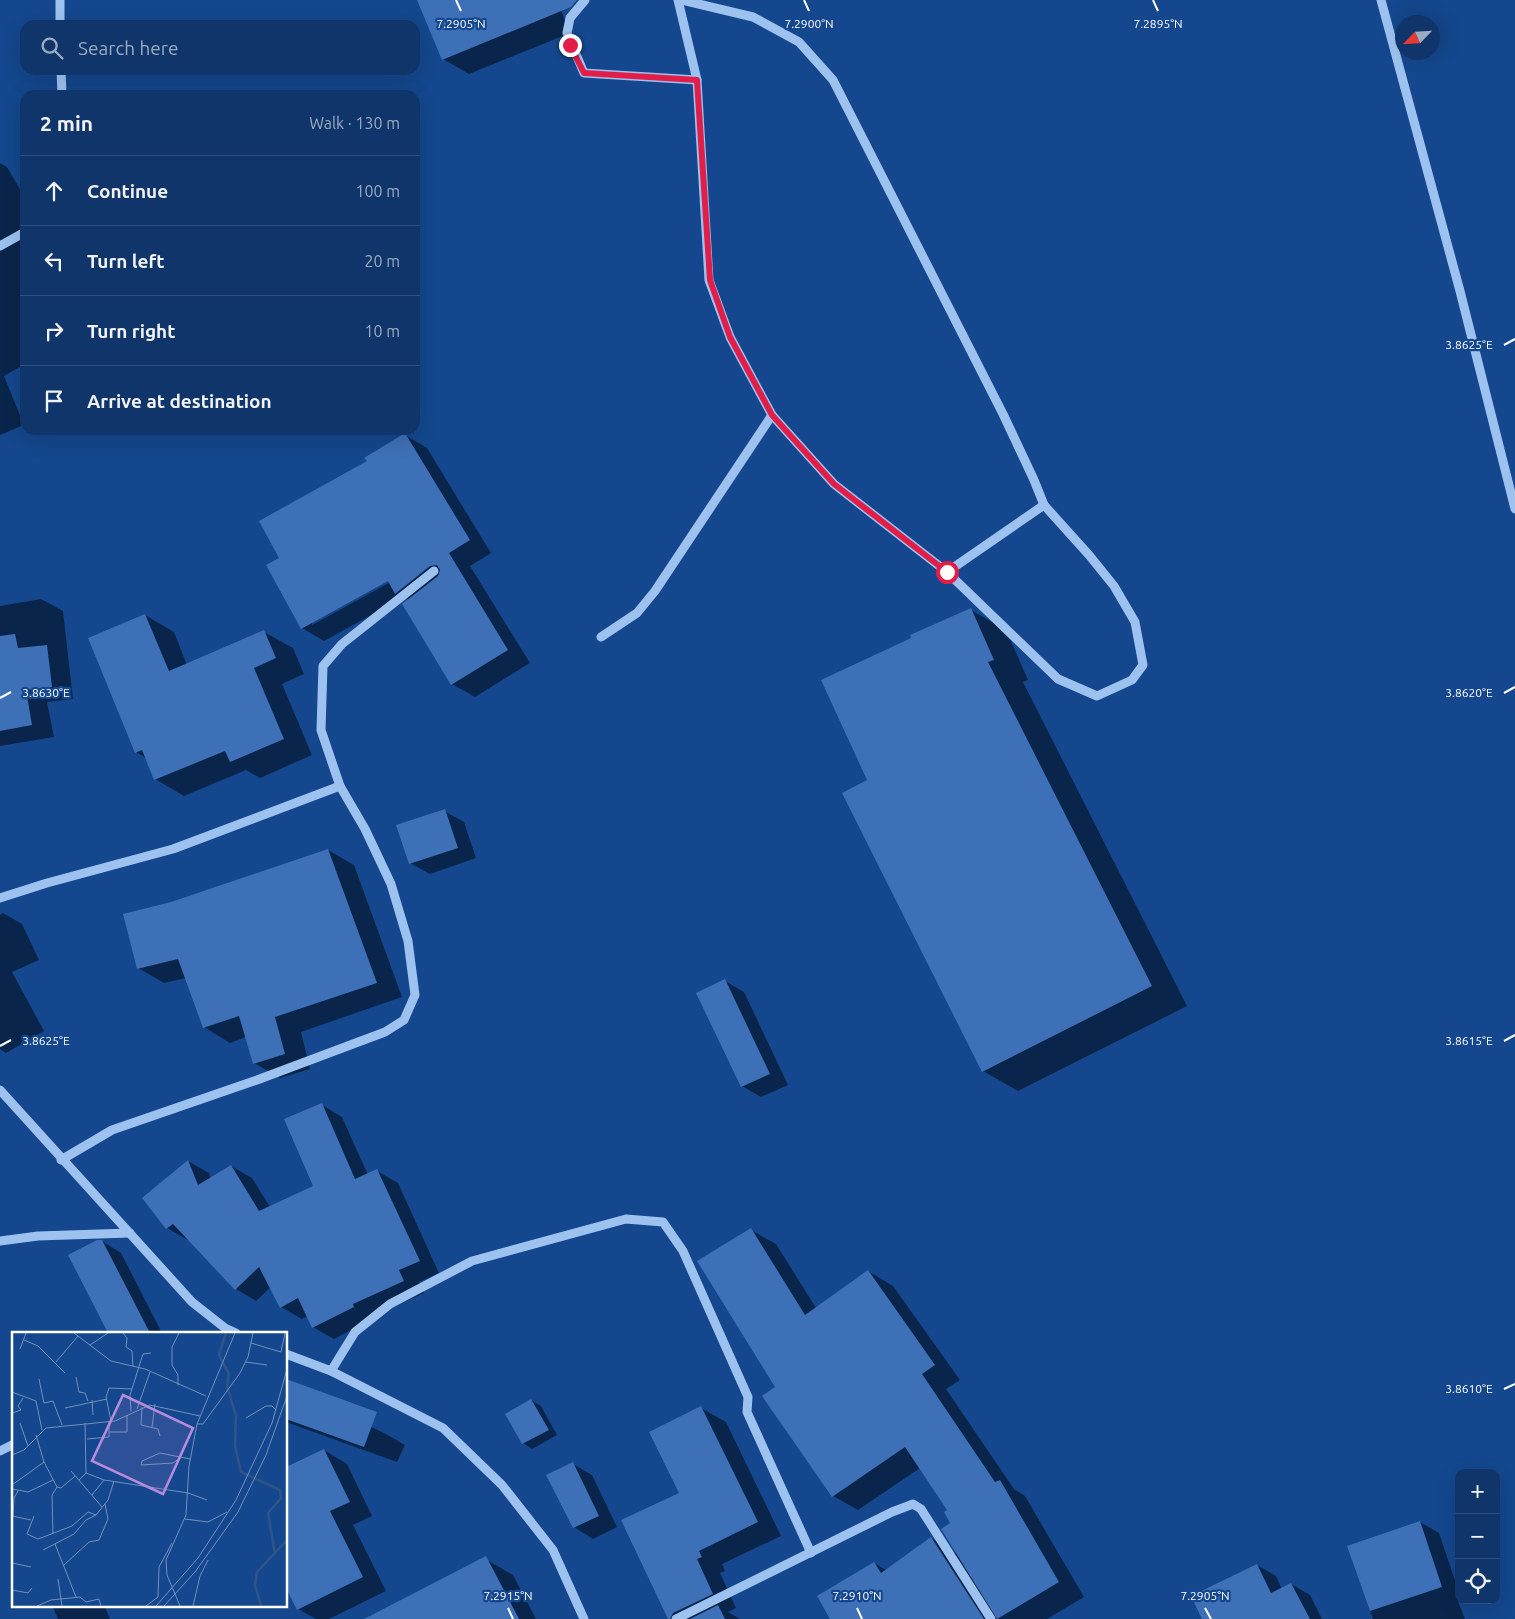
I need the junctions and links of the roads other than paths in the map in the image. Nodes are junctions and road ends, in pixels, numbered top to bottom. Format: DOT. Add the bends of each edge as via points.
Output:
graph roads {
  1 [pos="60,0"];
  2 [pos="586,0"];
  3 [pos="678,0"];
  4 [pos="682,0"];
  5 [pos="1381,0"];
  6 [pos="60,20"];
  7 [pos="61,75"];
  8 [pos="697,80"];
  9 [pos="62,90"];
  10 [pos="20,235"];
  11 [pos="0,246"];
  12 [pos="772,415"];
  13 [pos="1044,505"];
  14 [pos="1515,509"];
  15 [pos="434,571"];
  16 [pos="947,572"];
  17 [pos="601,638"];
  18 [pos="340,786"];
  19 [pos="0,898"];
  20 [pos="0,1090"];
  21 [pos="62,1160"];
  22 [pos="130,1233"];
  23 [pos="0,1241"];
  24 [pos="222,1330"];
  25 [pos="288,1355"];
  26 [pos="331,1371"];
  27 [pos="12,1445"];
  28 [pos="0,1451"];
  29 [pos="811,1552"];
  30 [pos="584,1619"];
  31 [pos="676,1619"];
  32 [pos="991,1619"];
  1 -- 6 [label="street"];
  2 -- 8 [label="street" via="570,18 567,33 584,73"];
  3 -- 8 [label="street"];
  4 -- 13 [label="street" via="753,17 800,42 833,80 1003,414"];
  5 -- 14 [label="street"];
  7 -- 9 [label="street"];
  8 -- 12 [label="street" via="710,280 730,337"];
  10 -- 11 [label="street"];
  12 -- 16 [label="street" via="834,484"];
  12 -- 17 [label="street" via="655,591 637,613"];
  13 -- 16 [label="street"];
  13 -- 16 [label="street" via="1114,586 1135,622 1143,665 1132,680 1097,696 1058,679"];
  15 -- 18 [label="street" via="342,644 323,666 321,730"];
  18 -- 19 [label="street" via="173,849"];
  18 -- 21 [label="street" via="391,884 408,941 415,995 404,1020 385,1032 112,1130"];
  20 -- 21 [label="street"];
  21 -- 22 [label="street"];
  22 -- 23 [label="street" via="38,1236"];
  22 -- 24 [label="street"];
  25 -- 26 [label="street"];
  26 -- 29 [label="street" via="354,1332 390,1304 472,1261 626,1219 663,1222 684,1251 748,1397 747,1412"];
  26 -- 30 [label="street" via="443,1428 502,1485 553,1550"];
  27 -- 28 [label="street"];
  29 -- 31 [label="street"];
  29 -- 32 [label="street" via="913,1504 921,1509"];
}
